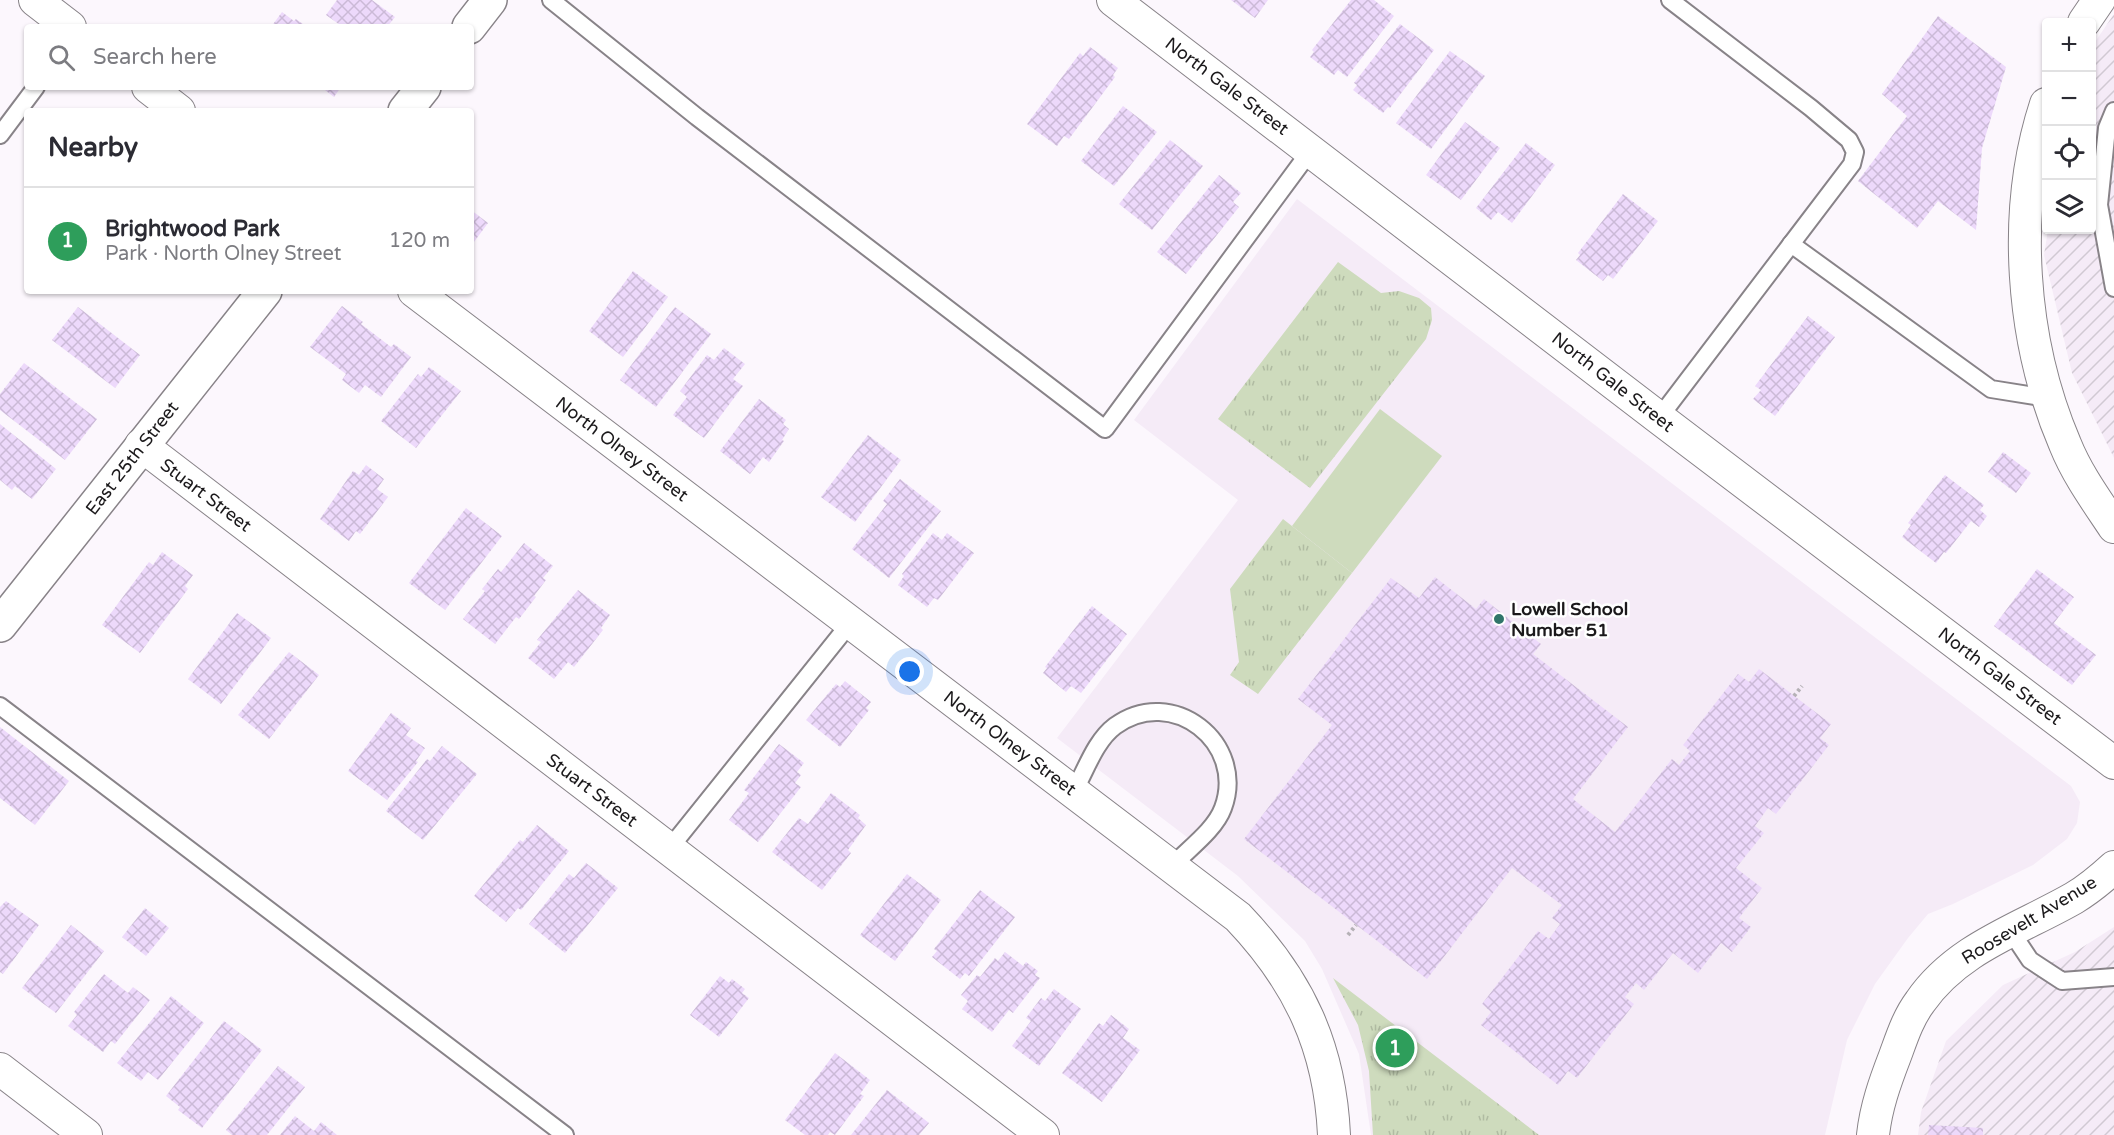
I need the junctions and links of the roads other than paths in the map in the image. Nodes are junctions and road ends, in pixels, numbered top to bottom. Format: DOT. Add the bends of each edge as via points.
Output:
graph roads {
  1 [pos="35,0"];
  2 [pos="490,0"];
  3 [pos="551,0"];
  4 [pos="1113,0"];
  5 [pos="1670,0"];
  6 [pos="2099,0"];
  7 [pos="2087,18"];
  8 [pos="66,24"];
  9 [pos="471,24"];
  10 [pos="34,90"];
  11 [pos="152,90"];
  12 [pos="421,90"];
  13 [pos="175,108"];
  14 [pos="407,108"];
  15 [pos="2114,111"];
  16 [pos="2042,121"];
  17 [pos="0,135"];
  18 [pos="1311,150"];
  19 [pos="1791,244"];
  20 [pos="2114,288"];
  21 [pos="263,294"];
  22 [pos="418,294"];
  23 [pos="2047,398"];
  24 [pos="1659,418"];
  25 [pos="141,446"];
  26 [pos="2114,527"];
  27 [pos="1,621"];
  28 [pos="851,622"];
  29 [pos="0,706"];
  30 [pos="2114,763"];
  31 [pos="1074,791"];
  32 [pos="669,849"];
  33 [pos="1172,866"];
  34 [pos="2114,867"];
  35 [pos="2010,930"];
  36 [pos="2114,977"];
  37 [pos="0,1069"];
  38 [pos="86,1135"];
  39 [pos="565,1135"];
  40 [pos="1043,1135"];
  41 [pos="1334,1135"];
  42 [pos="1874,1135"];
  1 -- 8 [label="street"];
  2 -- 9 [label="street"];
  3 -- 18 [label="lane" via="697,117 1105,429"];
  4 -- 18 [label="street, North Gale Street"];
  5 -- 19 [label="lane" via="1811,108 1849,140 1855,152 1852,164"];
  6 -- 7 [label="street"];
  10 -- 17 [label="lane"];
  11 -- 13 [label="street"];
  12 -- 14 [label="street"];
  15 -- 20 [label="lane" via="2107,128 2099,205"];
  16 -- 23 [label="street" via="2026,220 2028,305"];
  18 -- 24 [label="street, North Gale Street"];
  19 -- 23 [label="lane" via="1991,389"];
  19 -- 24 [label="lane"];
  21 -- 25 [label="street, East 25th Street"];
  22 -- 28 [label="street, North Olney Street"];
  23 -- 26 [label="street" via="2066,447"];
  24 -- 30 [label="street, North Gale Street"];
  25 -- 27 [label="street, East 25th Street"];
  25 -- 32 [label="street, Stuart Street"];
  28 -- 31 [label="street, North Olney Street"];
  28 -- 32 [label="lane"];
  29 -- 39 [label="lane"];
  31 -- 33 [label="street, North Olney Street"];
  31 -- 33 [label="lane" via="1098,744 1115,726 1136,715 1158,711 1181,716 1201,727 1216,743 1226,764 1228,787 1222,810 1210,829"];
  32 -- 40 [label="street, Stuart Street"];
  33 -- 41 [label="street, North Olney Street" via="1238,917 1288,979 1321,1050 1333,1107"];
  34 -- 35 [label="street, Roosevelt Avenue" via="2075,897"];
  35 -- 36 [label="lane" via="2030,960 2062,981"];
  35 -- 42 [label="street, Roosevelt Avenue" via="1962,958 1920,1001 1882,1090"];
  37 -- 38 [label="street"];
}
